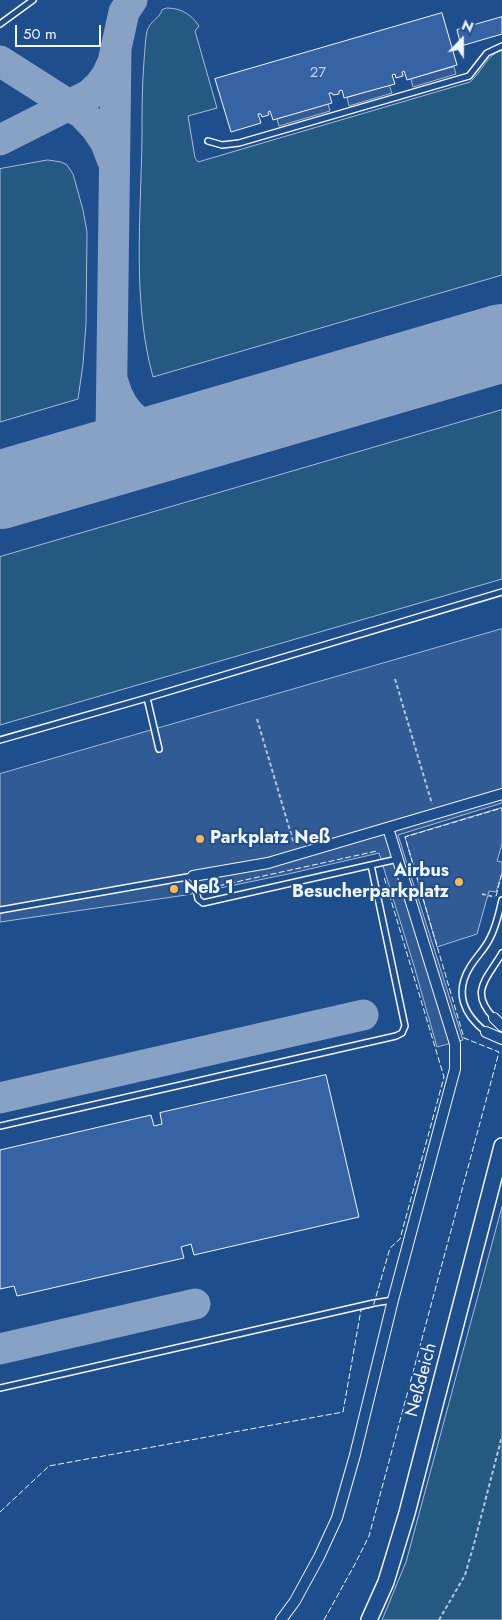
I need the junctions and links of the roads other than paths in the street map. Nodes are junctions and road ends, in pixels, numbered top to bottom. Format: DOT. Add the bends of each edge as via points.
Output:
graph roads {
  1 [pos="33,0"];
  2 [pos="0,24"];
  3 [pos="502,46"];
  4 [pos="208,141"];
  5 [pos="502,592"];
  6 [pos="147,698"];
  7 [pos="0,740"];
  8 [pos="159,749"];
  9 [pos="502,794"];
  10 [pos="388,828"];
  11 [pos="398,859"];
  12 [pos="371,865"];
  13 [pos="192,876"];
  14 [pos="502,900"];
  15 [pos="0,910"];
  16 [pos="502,953"];
  17 [pos="498,1019"];
  18 [pos="502,1026"];
  19 [pos="486,1032"];
  20 [pos="502,1039"];
  21 [pos="0,1126"];
  22 [pos="502,1146"];
  23 [pos="393,1300"];
  24 [pos="0,1388"];
  25 [pos="281,1620"];
  26 [pos="369,1620"];
  1 -- 2 [label="lane"];
  3 -- 4 [label="lane" via="487,53 469,76 238,143 222,145"];
  5 -- 6 [label="lane"];
  6 -- 7 [label="lane"];
  6 -- 8 [label="lane"];
  9 -- 10 [label="street"];
  10 -- 11 [label="street"];
  10 -- 13 [label="street" via="268,863"];
  11 -- 12 [label="lane"];
  11 -- 23 [label="street" via="456,1054 452,1080"];
  12 -- 13 [label="lane" via="203,903 198,899"];
  12 -- 21 [label="lane" via="405,1023 400,1035"];
  13 -- 15 [label="lane"];
  14 -- 19 [label="lane" via="490,938 470,967 463,984 467,1011"];
  16 -- 17 [label="lane" via="481,987 483,1005"];
  17 -- 18 [label="street"];
  19 -- 20 [label="street"];
  22 -- 26 [label="street, Neßdeich" via="404,1522 386,1582"];
  23 -- 24 [label="lane"];
  23 -- 25 [label="street" via="337,1518 319,1557"];
}
